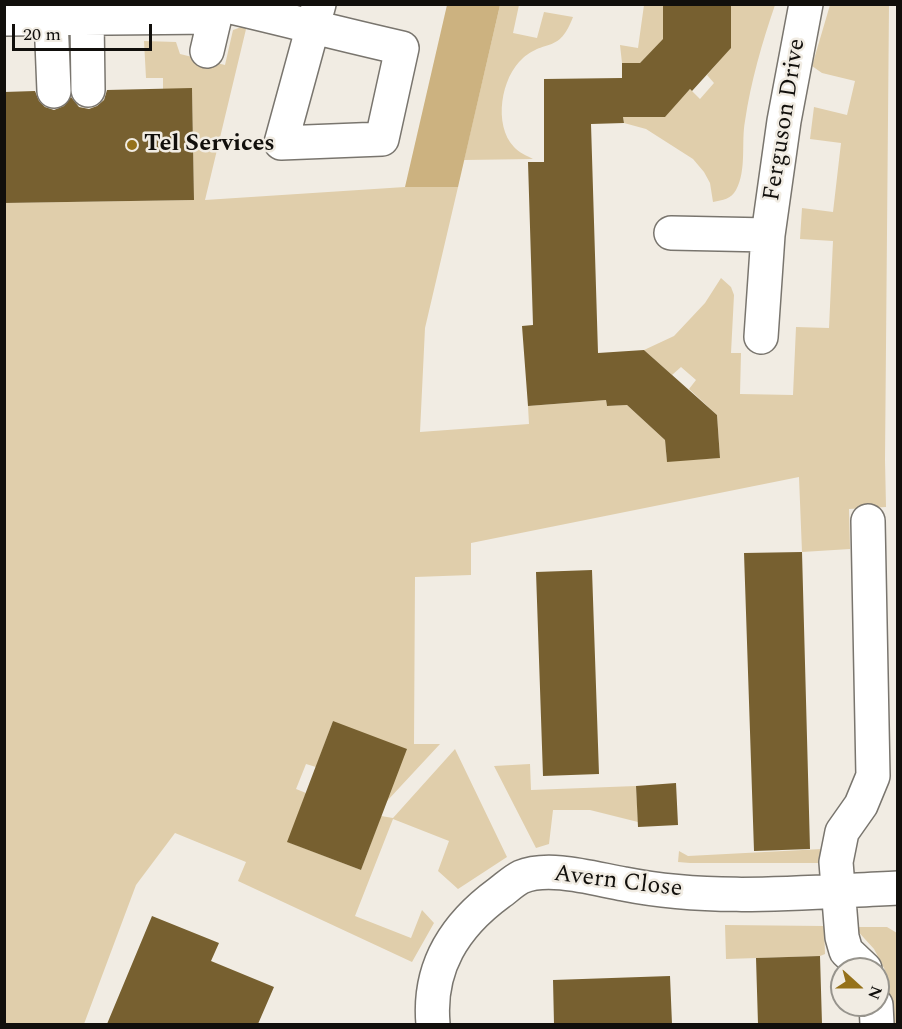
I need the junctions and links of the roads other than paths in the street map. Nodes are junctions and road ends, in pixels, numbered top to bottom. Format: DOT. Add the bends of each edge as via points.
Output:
graph roads {
  1 [pos="806,4"];
  2 [pos="217,9"];
  3 [pos="316,16"];
  4 [pos="51,18"];
  5 [pos="87,18"];
  6 [pos="4,19"];
  7 [pos="207,51"];
  8 [pos="88,90"];
  9 [pos="54,91"];
  10 [pos="671,233"];
  11 [pos="768,235"];
  12 [pos="761,337"];
  13 [pos="868,521"];
  14 [pos="897,888"];
  15 [pos="838,891"];
  16 [pos="852,957"];
  17 [pos="433,1024"];
  1 -- 11 [label="street, Ferguson Drive"];
  2 -- 3 [label="street"];
  2 -- 5 [label="street"];
  2 -- 7 [label="street"];
  4 -- 5 [label="street"];
  4 -- 6 [label="street"];
  4 -- 9 [label="street"];
  5 -- 8 [label="street"];
  10 -- 11 [label="street, Ferguson Drive"];
  11 -- 12 [label="street, Ferguson Drive"];
  13 -- 15 [label="street" via="873,776 861,806 842,832 836,862"];
  14 -- 15 [label="street, Avern Close"];
  15 -- 16 [label="street" via="842,937"];
  15 -- 17 [label="street, Avern Close" via="737,895 627,885 552,872 521,877 479,908 457,932 440,964 431,1005"];
}
